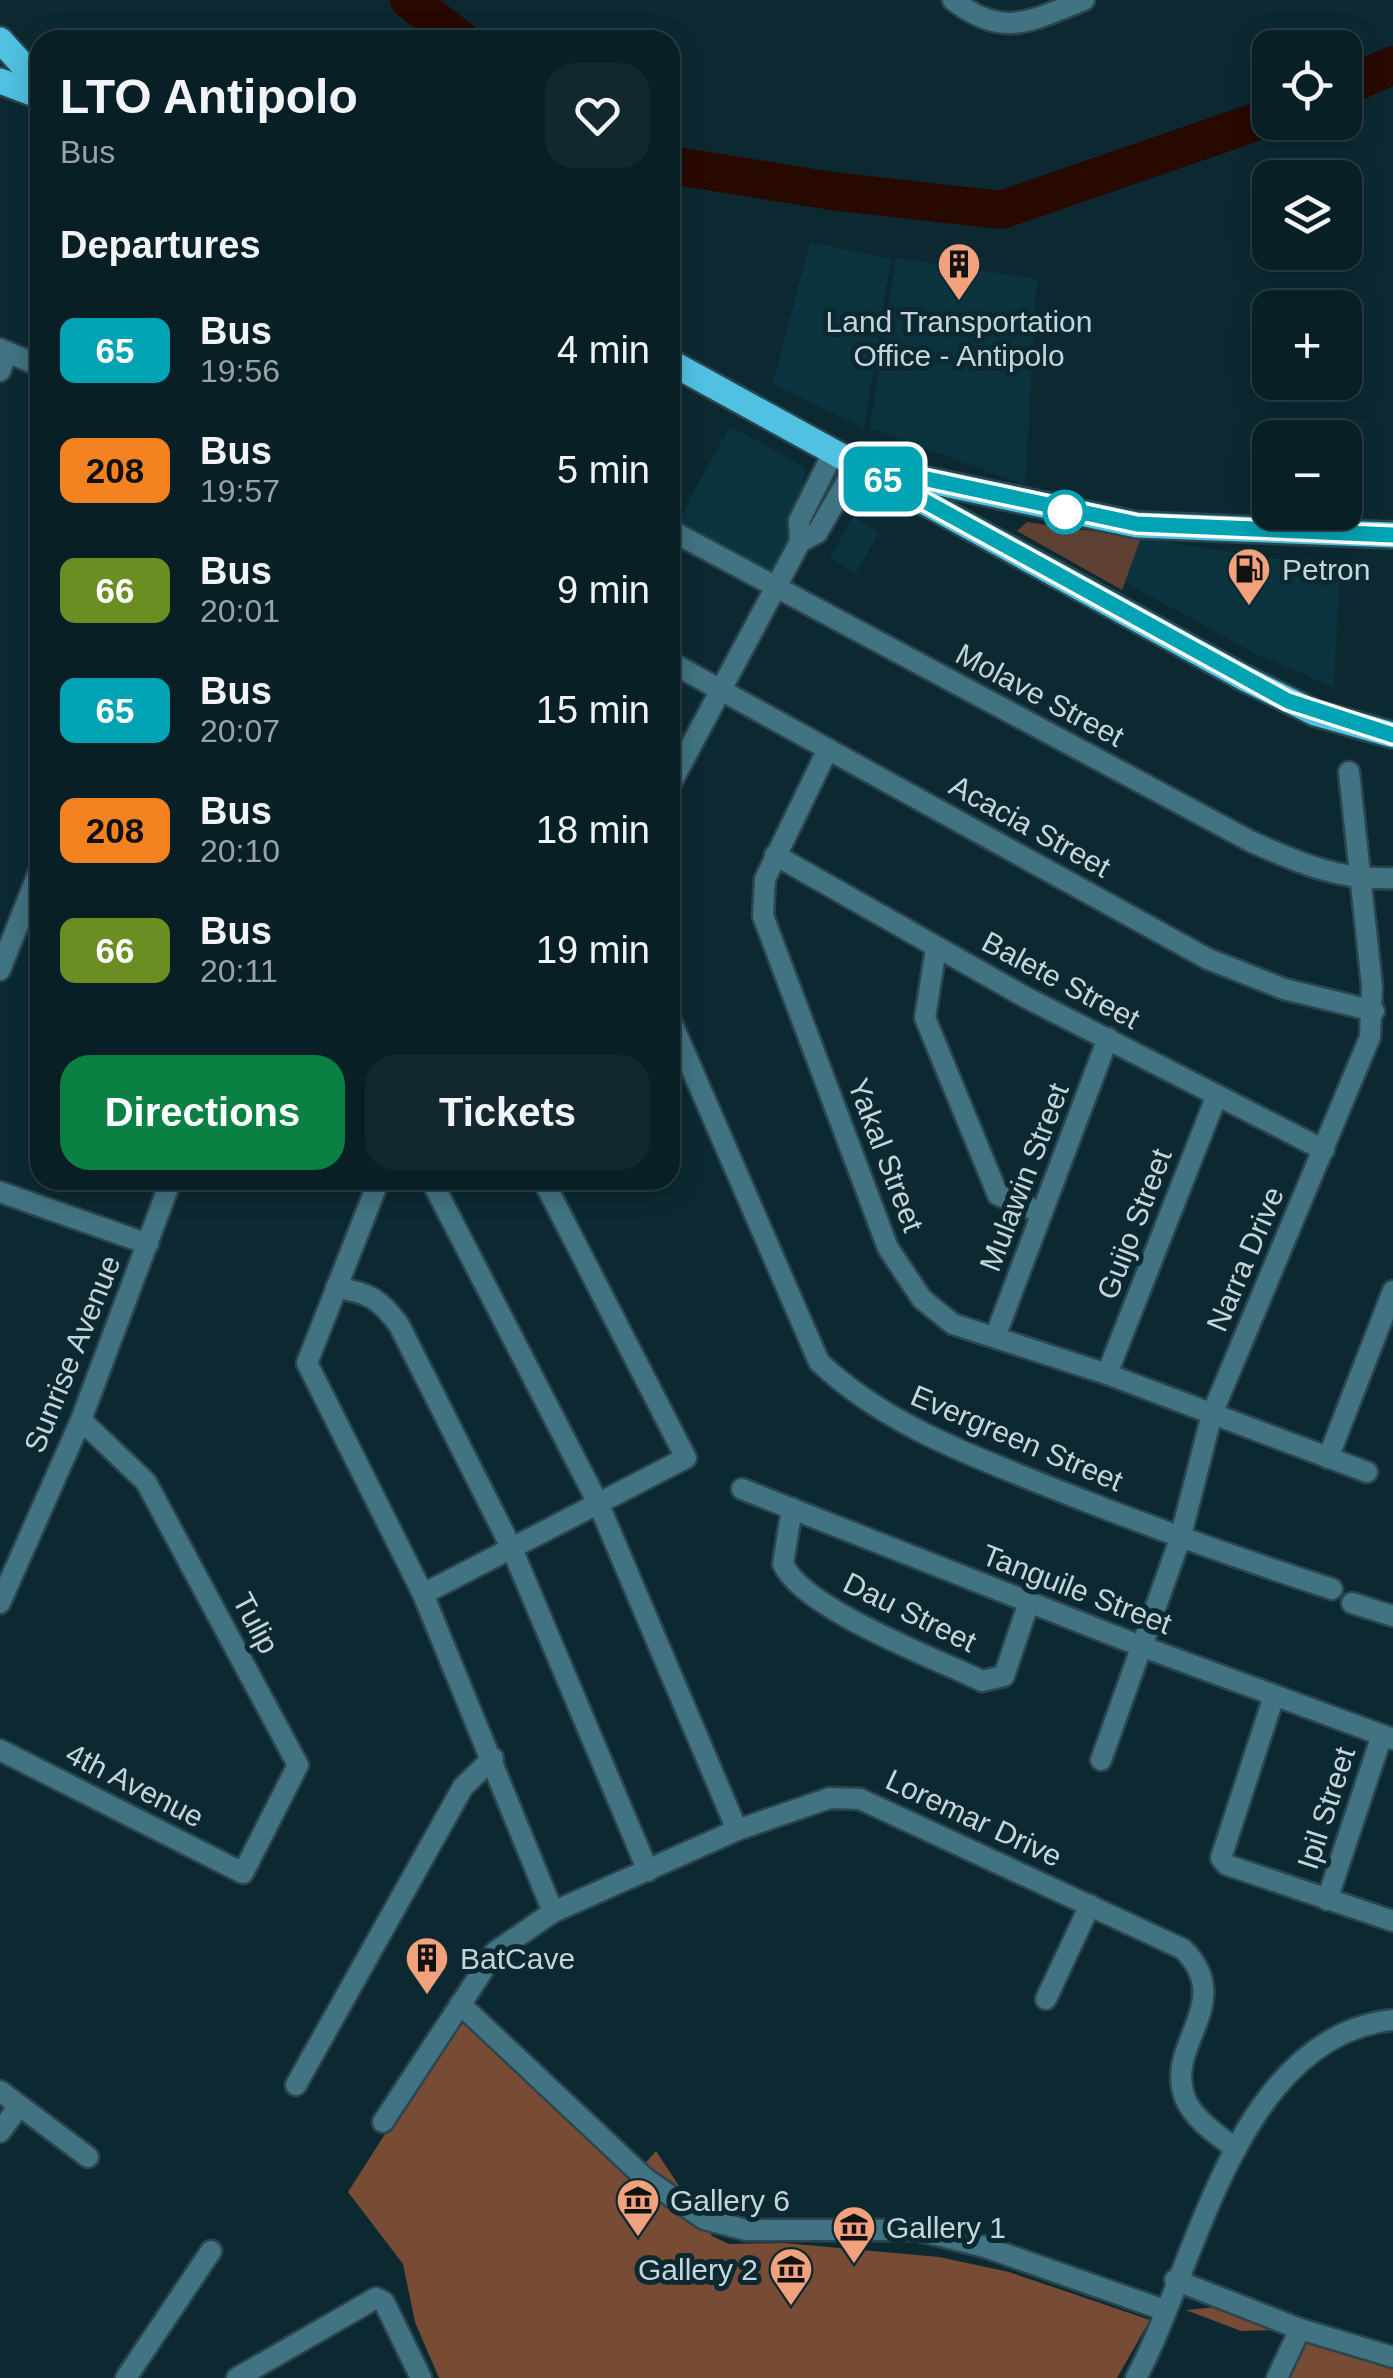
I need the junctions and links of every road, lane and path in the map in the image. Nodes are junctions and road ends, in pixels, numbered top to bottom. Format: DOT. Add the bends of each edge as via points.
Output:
graph roads {
  1 [pos="953,0"];
  2 [pos="1084,0"];
  3 [pos="0,40"];
  4 [pos="30,73"];
  5 [pos="0,81"];
  6 [pos="30,92"];
  7 [pos="2,358"];
  8 [pos="30,364"];
  9 [pos="680,367"];
  10 [pos="834,451"];
  11 [pos="857,464"];
  12 [pos="997,497"];
  13 [pos="809,501"];
  14 [pos="831,512"];
  15 [pos="680,536"];
  16 [pos="985,536"];
  17 [pos="1393,536"];
  18 [pos="800,542"];
  19 [pos="775,588"];
  20 [pos="680,668"];
  21 [pos="720,691"];
  22 [pos="1393,735"];
  23 [pos="828,749"];
  24 [pos="680,767"];
  25 [pos="1348,772"];
  26 [pos="775,855"];
  27 [pos="1393,878"];
  28 [pos="1360,880"];
  29 [pos="30,894"];
  30 [pos="936,948"];
  31 [pos="0,970"];
  32 [pos="1374,1011"];
  33 [pos="1108,1038"];
  34 [pos="680,1042"];
  35 [pos="1217,1095"];
  36 [pos="1324,1150"];
  37 [pos="167,1190"];
  38 [pos="375,1190"];
  39 [pos="436,1190"];
  40 [pos="548,1190"];
  41 [pos="0,1192"];
  42 [pos="1042,1213"];
  43 [pos="148,1244"];
  44 [pos="336,1288"];
  45 [pos="1393,1291"];
  46 [pos="995,1338"];
  47 [pos="1107,1374"];
  48 [pos="1212,1414"];
  49 [pos="81,1420"];
  50 [pos="1328,1458"];
  51 [pos="1368,1472"];
  52 [pos="742,1489"];
  53 [pos="599,1505"];
  54 [pos="792,1508"];
  55 [pos="1180,1538"];
  56 [pos="512,1549"];
  57 [pos="1332,1589"];
  58 [pos="424,1594"];
  59 [pos="1028,1602"];
  60 [pos="0,1603"];
  61 [pos="1352,1603"];
  62 [pos="1393,1616"];
  63 [pos="1138,1645"];
  64 [pos="1274,1696"];
  65 [pos="1387,1737"];
  66 [pos="0,1750"];
  67 [pos="493,1758"];
  68 [pos="1102,1760"];
  69 [pos="738,1830"];
  70 [pos="648,1871"];
  71 [pos="243,1874"];
  72 [pos="1327,1900"];
  73 [pos="1090,1904"];
  74 [pos="553,1912"];
  75 [pos="1393,1922"];
  76 [pos="1046,1999"];
  77 [pos="460,2004"];
  78 [pos="1393,2020"];
  79 [pos="296,2085"];
  80 [pos="0,2090"];
  81 [pos="19,2106"];
  82 [pos="384,2122"];
  83 [pos="0,2132"];
  84 [pos="1236,2149"];
  85 [pos="88,2157"];
  86 [pos="211,2252"];
  87 [pos="1175,2280"];
  88 [pos="1164,2310"];
  89 [pos="1300,2329"];
  90 [pos="1393,2357"];
  91 [pos="126,2378"];
  92 [pos="237,2378"];
  93 [pos="422,2378"];
  94 [pos="1136,2378"];
  95 [pos="1278,2378"];
  1 -- 2 [label="street" via="975,17 1009,24"];
  3 -- 4 [label="main road"];
  5 -- 6 [label="main road"];
  7 -- 8 [label="street"];
  9 -- 10 [label="main road"];
  10 -- 11 [label="main road"];
  10 -- 13 [label="street"];
  11 -- 12 [label="main road"];
  11 -- 14 [label="street"];
  11 -- 16 [label="main road"];
  12 -- 16 [label="main road" via="971,500 962,514"];
  12 -- 17 [label="main road" via="1156,527"];
  13 -- 14 [label="street"];
  13 -- 18 [label="street" via="798,521"];
  14 -- 18 [label="street" via="817,533"];
  15 -- 19 [label="street, Molave Street"];
  16 -- 22 [label="main road" via="1288,701"];
  18 -- 19 [label="street"];
  19 -- 21 [label="street"];
  19 -- 28 [label="street, Molave Street" via="1252,842 1308,868"];
  20 -- 21 [label="street, Acacia Street"];
  21 -- 23 [label="street, Acacia Street"];
  21 -- 24 [label="street"];
  23 -- 26 [label="street, Yakal Street"];
  23 -- 32 [label="street, Acacia Street" via="1208,959 1284,989"];
  25 -- 28 [label="street, Narra Drive"];
  26 -- 30 [label="street, Balete Street"];
  26 -- 46 [label="street, Yakal Street" via="764,879 763,916 888,1248 922,1300 953,1324"];
  27 -- 28 [label="street, Molave Street"];
  28 -- 32 [label="street, Narra Drive"];
  29 -- 31 [label="street"];
  30 -- 33 [label="street, Balete Street"];
  30 -- 42 [label="street" via="925,1018 998,1195"];
  32 -- 36 [label="street, Narra Drive" via="1370,1038"];
  33 -- 35 [label="street, Balete Street"];
  33 -- 42 [label="street, Mulawin Street"];
  34 -- 55 [label="street, Evergreen Street" via="819,1362 876,1409 942,1444"];
  35 -- 36 [label="street, Balete Street"];
  35 -- 47 [label="street, Guijo Street"];
  36 -- 48 [label="street, Narra Drive"];
  37 -- 43 [label="street, Sunrise Avenue"];
  38 -- 44 [label="street"];
  39 -- 53 [label="street"];
  40 -- 53 [label="street" via="686,1458"];
  41 -- 43 [label="street"];
  42 -- 46 [label="street, Mulawin Street"];
  43 -- 49 [label="street, Sunrise Avenue"];
  44 -- 56 [label="street" via="366,1292 399,1325"];
  44 -- 58 [label="street" via="307,1363"];
  45 -- 50 [label="street"];
  46 -- 47 [label="street, Yakal Street"];
  47 -- 48 [label="street, Yakal Street"];
  48 -- 50 [label="street, Yakal Street"];
  48 -- 55 [label="street, Narra Drive"];
  49 -- 60 [label="street, Sunrise Avenue"];
  49 -- 71 [label="street, Tulip" via="146,1482 298,1765"];
  50 -- 51 [label="street, Yakal Street"];
  52 -- 54 [label="street, Tanguile Street"];
  53 -- 56 [label="street"];
  53 -- 69 [label="street"];
  54 -- 59 [label="street, Tanguile Street"];
  54 -- 59 [label="street, Dau Street" via="783,1564 801,1587 826,1607 982,1681 1004,1676"];
  55 -- 57 [label="street, Evergreen Street"];
  55 -- 63 [label="street, Narra Drive"];
  56 -- 58 [label="street"];
  56 -- 70 [label="street"];
  58 -- 67 [label="street"];
  59 -- 63 [label="street, Tanguile Street"];
  61 -- 62 [label="street"];
  63 -- 64 [label="street, Tanguile Street"];
  63 -- 68 [label="street, Narra Drive"];
  64 -- 65 [label="street, Tanguile Street"];
  64 -- 72 [label="street" via="1221,1858"];
  65 -- 72 [label="street, Ipil Street"];
  66 -- 71 [label="street, 4th Avenue"];
  67 -- 74 [label="street"];
  67 -- 79 [label="street" via="463,1787"];
  69 -- 70 [label="street, Loremar Drive"];
  69 -- 73 [label="street, Loremar Drive" via="830,1798 860,1799"];
  70 -- 74 [label="street, Loremar Drive"];
  72 -- 75 [label="street"];
  73 -- 76 [label="street"];
  73 -- 84 [label="street, Loremar Drive" via="1194,1960 1205,1993 1181,2080 1200,2120"];
  74 -- 77 [label="street, Loremar Drive" via="494,1952"];
  77 -- 82 [label="street, Loremar Drive"];
  77 -- 88 [label="street" via="646,2179 704,2219 746,2230 917,2230"];
  78 -- 84 [label="street" via="1345,2032 1311,2055 1276,2089"];
  80 -- 81 [label="street"];
  81 -- 83 [label="street"];
  81 -- 85 [label="street"];
  84 -- 87 [label="street"];
  86 -- 91 [label="street"];
  87 -- 88 [label="street"];
  87 -- 89 [label="street"];
  88 -- 94 [label="street"];
  89 -- 90 [label="street"];
  89 -- 95 [label="street"];
  92 -- 93 [label="street" via="366,2302 384,2302"];
}
